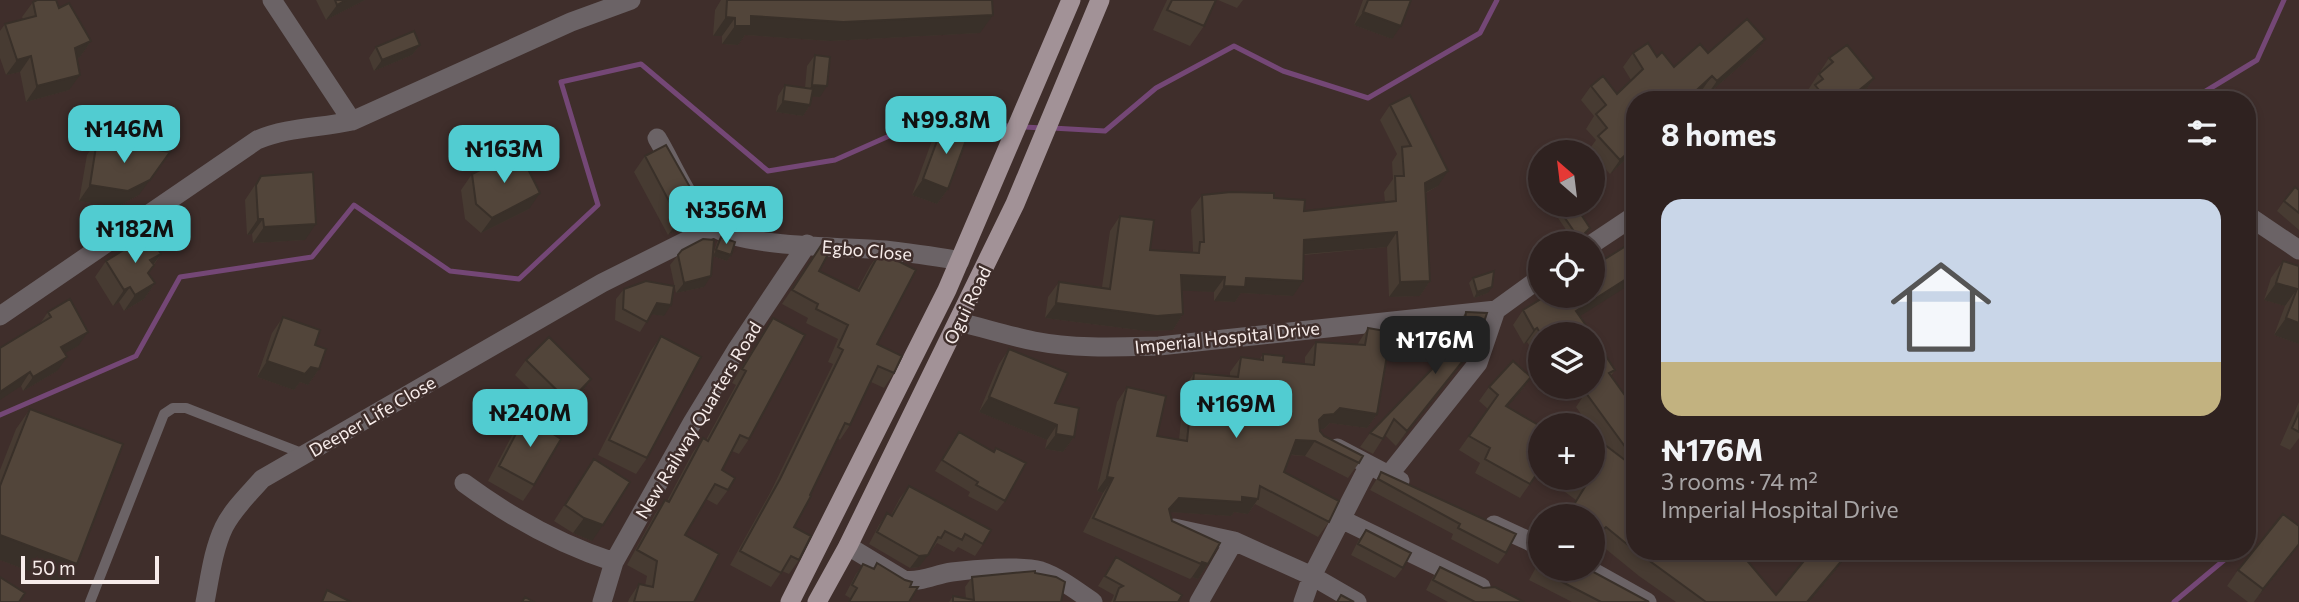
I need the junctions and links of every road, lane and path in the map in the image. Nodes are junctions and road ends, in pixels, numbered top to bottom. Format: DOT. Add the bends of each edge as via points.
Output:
graph roads {
  1 [pos="272,0"];
  2 [pos="631,0"];
  3 [pos="1071,0"];
  4 [pos="1100,0"];
  5 [pos="352,121"];
  6 [pos="657,138"];
  7 [pos="2256,221"];
  8 [pos="1626,223"];
  9 [pos="714,227"];
  10 [pos="1605,236"];
  11 [pos="807,244"];
  12 [pos="2299,250"];
  13 [pos="960,261"];
  14 [pos="1528,287"];
  15 [pos="1496,310"];
  16 [pos="0,316"];
  17 [pos="959,322"];
  18 [pos="1320,440"];
  19 [pos="305,455"];
  20 [pos="1370,465"];
  21 [pos="1388,476"];
  22 [pos="464,483"];
  23 [pos="1414,488"];
  24 [pos="1477,517"];
  25 [pos="1341,519"];
  26 [pos="1170,527"];
  27 [pos="1528,540"];
  28 [pos="1234,541"];
  29 [pos="848,546"];
  30 [pos="614,562"];
  31 [pos="1312,576"];
  32 [pos="1605,579"];
  33 [pos="1481,586"];
  34 [pos="90,602"];
  35 [pos="205,602"];
  36 [pos="602,602"];
  37 [pos="790,602"];
  38 [pos="817,602"];
  39 [pos="1093,602"];
  40 [pos="1199,602"];
  41 [pos="1303,602"];
  42 [pos="1357,602"];
  43 [pos="1647,602"];
  1 -- 5 [label="street"];
  2 -- 5 [label="street" via="571,22"];
  3 -- 13 [label="main road, Ogui Road"];
  4 -- 17 [label="main road, Ogui Road" via="1015,204"];
  5 -- 16 [label="street" via="257,140"];
  6 -- 9 [label="street" via="697,207"];
  7 -- 12 [label="street"];
  8 -- 10 [label="street"];
  9 -- 11 [label="street, Egbo Close" via="727,235 758,241"];
  9 -- 19 [label="street, Deeper Life Close" via="602,284"];
  11 -- 13 [label="street, Egbo Close"];
  11 -- 30 [label="street, New Railway Quarters Road" via="698,412"];
  13 -- 37 [label="main road, Ogui Road"];
  14 -- 15 [label="street"];
  15 -- 17 [label="street, Imperial Hospital Drive" via="1160,346 1074,346"];
  15 -- 21 [label="street" via="1478,363"];
  17 -- 29 [label="main road, Ogui Road"];
  18 -- 20 [label="street"];
  19 -- 34 [label="lane" via="186,408 164,414"];
  19 -- 35 [label="street, Deeper Life Close" via="262,480 224,526"];
  20 -- 21 [label="street"];
  20 -- 25 [label="street"];
  21 -- 23 [label="street"];
  22 -- 30 [label="street" via="527,524 581,552"];
  24 -- 27 [label="street"];
  25 -- 31 [label="street"];
  25 -- 33 [label="street"];
  26 -- 28 [label="street"];
  28 -- 31 [label="street"];
  28 -- 40 [label="street"];
  29 -- 38 [label="main road, Ogui Road"];
  29 -- 39 [label="street" via="904,580 914,582 955,572 1030,569 1052,576"];
  30 -- 36 [label="street, New Railway Quarters Road"];
  31 -- 41 [label="street"];
  31 -- 42 [label="street"];
  32 -- 43 [label="street"];
}
